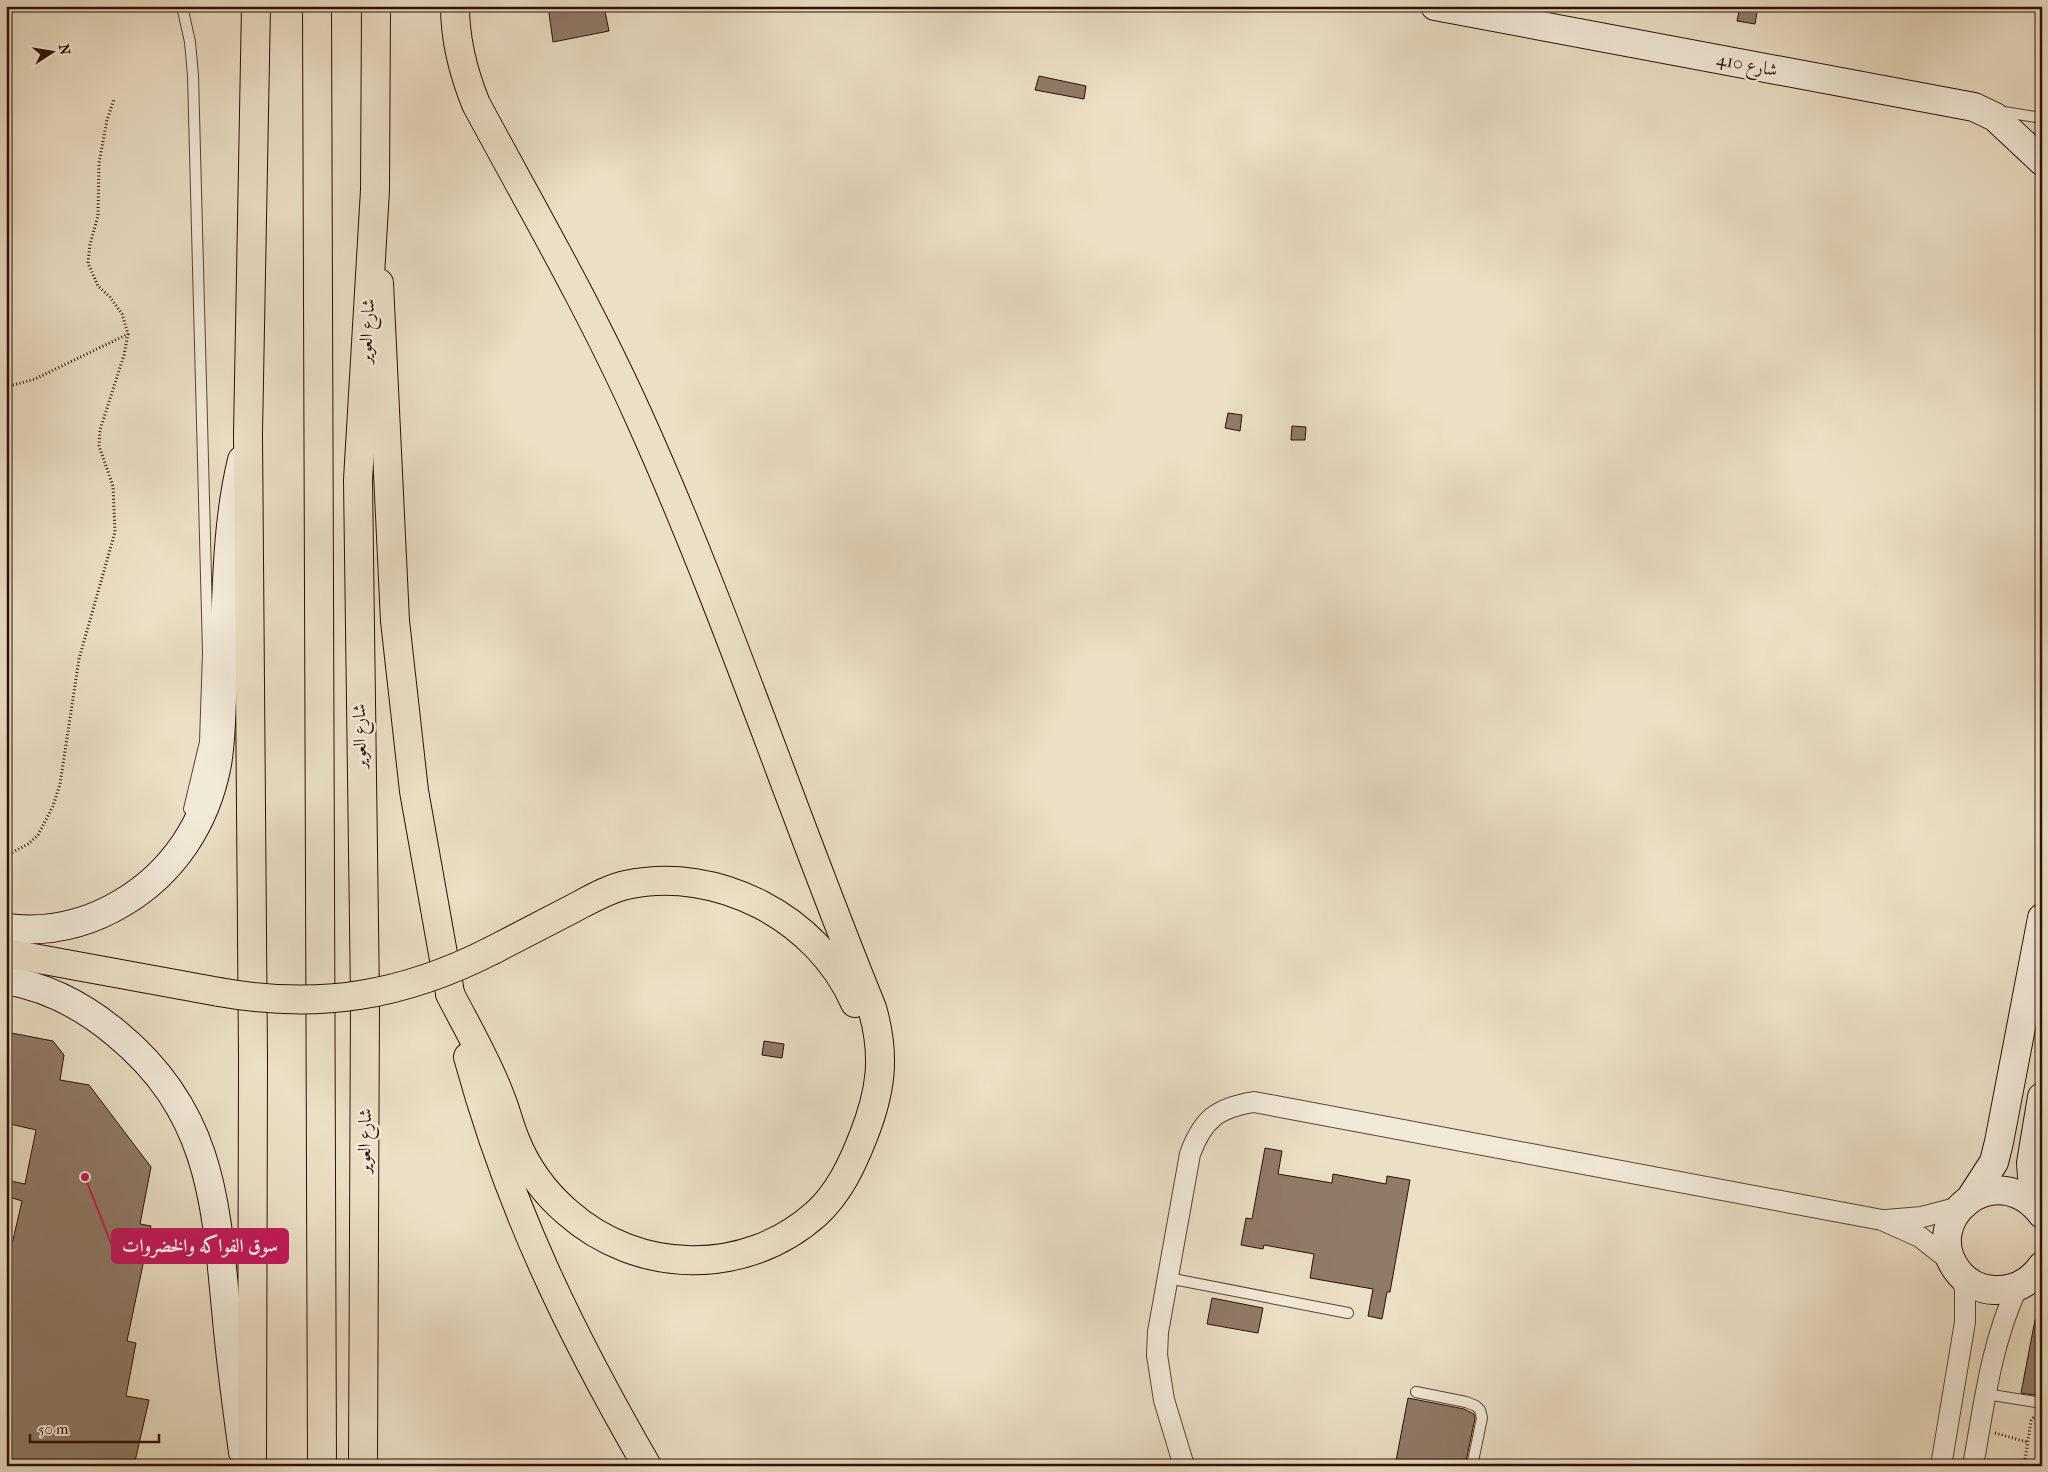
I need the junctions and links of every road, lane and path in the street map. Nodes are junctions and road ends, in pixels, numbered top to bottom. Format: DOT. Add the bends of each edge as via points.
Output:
graph roads {
  1 [pos="182,6"];
  2 [pos="256,6"];
  3 [pos="317,6"];
  4 [pos="376,6"];
  5 [pos="455,6"];
  6 [pos="1435,6"];
  7 [pos="114,99"];
  8 [pos="1974,107"];
  9 [pos="2042,118"];
  10 [pos="2042,161"];
  11 [pos="375,190"];
  12 [pos="128,334"];
  13 [pos="6,387"];
  14 [pos="248,434"];
  15 [pos="6,856"];
  16 [pos="161,874"];
  17 [pos="2042,918"];
  18 [pos="6,928"];
  19 [pos="6,953"];
  20 [pos="6,980"];
  21 [pos="450,994"];
  22 [pos="2042,1097"];
  23 [pos="864,1136"];
  24 [pos="1966,1202"];
  25 [pos="2038,1209"];
  26 [pos="1882,1220"];
  27 [pos="1957,1269"];
  28 [pos="2034,1275"];
  29 [pos="1168,1278"];
  30 [pos="1348,1313"];
  31 [pos="1416,1392"];
  32 [pos="1986,1394"];
  33 [pos="2042,1403"];
  34 [pos="2042,1417"];
  35 [pos="1980,1429"];
  36 [pos="2028,1442"];
  37 [pos="245,1466"];
  38 [pos="252,1466"];
  39 [pos="322,1466"];
  40 [pos="364,1466"];
  41 [pos="647,1466"];
  42 [pos="1184,1466"];
  43 [pos="1472,1466"];
  44 [pos="1941,1466"];
  45 [pos="1973,1466"];
  46 [pos="2024,1466"];
  1 -- 16 [label="lane" via="193,75 208,712 192,801"];
  2 -- 14 [label="main road"];
  3 -- 39 [label="main road"];
  4 -- 11 [label="main road, شارع العوير"];
  5 -- 23 [label="main road" via="457,44 468,85 601,336 651,444 715,598 872,1008 879,1040 880,1080"];
  6 -- 8 [label="street, شارع 410"];
  7 -- 12 [label="path" via="100,155 98,216 88,263 98,286 122,314"];
  8 -- 9 [label="lane"];
  8 -- 10 [label="street, شارع 410" via="1995,117"];
  11 -- 21 [label="main road" via="396,621 414,791"];
  11 -- 40 [label="main road, شارع العوير" via="358,480 365,998"];
  12 -- 13 [label="path" via="35,380"];
  12 -- 15 [label="path" via="100,430 99,446 114,486 114,532 79,659 60,784 38,835"];
  14 -- 16 [label="street" via="234,499 216,769 198,823"];
  14 -- 38 [label="main road" via="253,1058"];
  16 -- 18 [label="street" via="130,899 88,919 56,928"];
  17 -- 24 [label="street" via="1994,1162 1985,1180"];
  19 -- 23 [label="main road, bridge" via="275,1000 361,996 416,983 452,970 624,885 652,881 708,885 752,900 779,915 810,939 840,975 862,1018 872,1065 870,1112"];
  20 -- 37 [label="street" via="27,983 56,995 108,1026 154,1068 188,1118 208,1174 216,1211"];
  21 -- 23 [label="main road" via="500,1095 515,1139 538,1181 583,1226 640,1253 701,1262 743,1254 782,1237 816,1213 830,1198 844,1179"];
  21 -- 41 [label="main road" via="482,1111 520,1216 566,1318"];
  22 -- 25 [label="street" via="2031,1163"];
  24 -- 25 [label="street" via="1988,1190 2005,1190 2021,1194"];
  24 -- 26 [label="street" via="1922,1216"];
  24 -- 27 [label="street" via="1952,1219 1948,1233 1948,1248"];
  26 -- 27 [label="street" via="1920,1237"];
  26 -- 29 [label="street" via="1254,1102 1232,1105 1212,1116 1198,1133 1190,1154"];
  27 -- 28 [label="street" via="1974,1285 1988,1290 2003,1291"];
  27 -- 44 [label="street" via="1965,1291 1965,1322"];
  28 -- 32 [label="street" via="2000,1328"];
  29 -- 30 [label="lane"];
  29 -- 42 [label="street" via="1158,1332 1159,1378"];
  31 -- 43 [label="lane" via="1466,1402 1480,1410 1482,1418"];
  32 -- 33 [label="lane"];
  32 -- 35 [label="street"];
  34 -- 36 [label="path" via="2031,1421"];
  35 -- 36 [label="path"];
  35 -- 45 [label="street"];
  36 -- 46 [label="path"];
}
